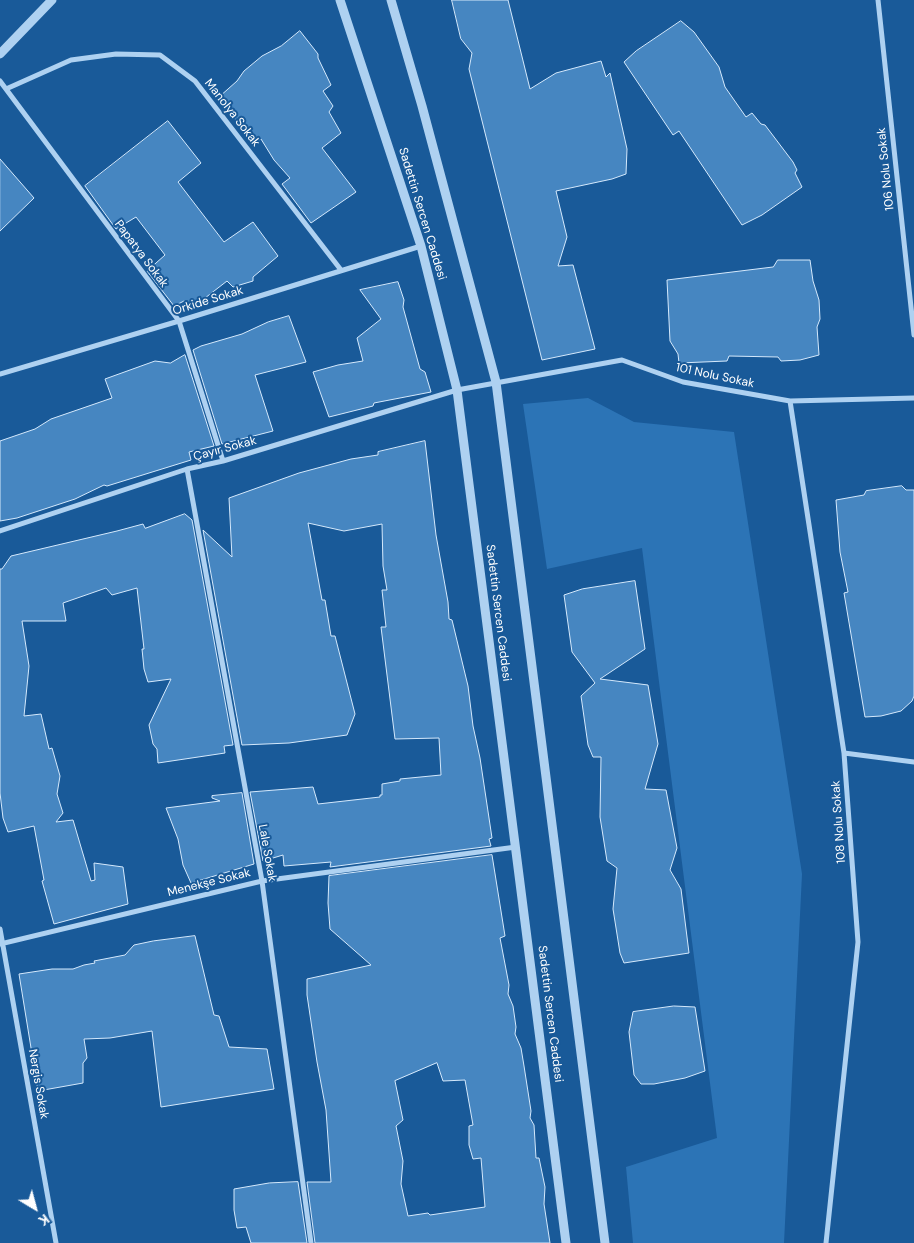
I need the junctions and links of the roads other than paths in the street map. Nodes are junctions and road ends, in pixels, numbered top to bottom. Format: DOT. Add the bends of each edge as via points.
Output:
graph roads {
  1 [pos="52,0"];
  2 [pos="340,0"];
  3 [pos="391,0"];
  4 [pos="878,0"];
  5 [pos="0,54"];
  6 [pos="0,80"];
  7 [pos="6,89"];
  8 [pos="421,246"];
  9 [pos="341,270"];
  10 [pos="179,321"];
  11 [pos="914,336"];
  12 [pos="0,374"];
  13 [pos="496,382"];
  14 [pos="457,390"];
  15 [pos="914,398"];
  16 [pos="790,401"];
  17 [pos="223,461"];
  18 [pos="187,469"];
  19 [pos="0,531"];
  20 [pos="844,753"];
  21 [pos="914,762"];
  22 [pos="516,847"];
  23 [pos="262,881"];
  24 [pos="0,929"];
  25 [pos="2,944"];
  26 [pos="56,1243"];
  27 [pos="311,1243"];
  28 [pos="566,1243"];
  29 [pos="605,1243"];
  30 [pos="826,1243"];
  1 -- 5 [label="street"];
  2 -- 8 [label="street, Sadettin Sercen Caddesi"];
  3 -- 13 [label="street, Sadettin Sercen Caddesi"];
  4 -- 11 [label="street, 106 Nolu Sokak"];
  6 -- 7 [label="street, Papatya Sokak"];
  7 -- 9 [label="street, Manolya Sokak" via="71,60 116,54 160,55 195,81"];
  7 -- 10 [label="street, Papatya Sokak"];
  8 -- 9 [label="street, Orkide Sokak"];
  8 -- 14 [label="street, Sadettin Sercen Caddesi"];
  9 -- 10 [label="street, Orkide Sokak"];
  10 -- 12 [label="street, Orkide Sokak"];
  10 -- 17 [label="street, Papatya Sokak"];
  13 -- 14 [label="street, 101 Nolu Sokak"];
  13 -- 16 [label="street, 101 Nolu Sokak" via="622,360 683,382"];
  13 -- 29 [label="street, Sadettin Sercen Caddesi"];
  14 -- 17 [label="street, Çayır Sokak"];
  14 -- 22 [label="street, Sadettin Sercen Caddesi"];
  15 -- 16 [label="street, 101 Nolu Sokak"];
  16 -- 20 [label="street, 108 Nolu Sokak"];
  17 -- 18 [label="street, Çayır Sokak"];
  18 -- 19 [label="street, Çayır Sokak"];
  18 -- 23 [label="street, Lale Sokak"];
  20 -- 21 [label="street"];
  20 -- 30 [label="street, 108 Nolu Sokak" via="858,942"];
  22 -- 23 [label="street, Menekşe Sokak"];
  22 -- 28 [label="street, Sadettin Sercen Caddesi"];
  23 -- 25 [label="street, Menekşe Sokak"];
  23 -- 27 [label="street, Lale Sokak"];
  24 -- 25 [label="street, Nergis Sokak"];
  25 -- 26 [label="street, Nergis Sokak"];
}
